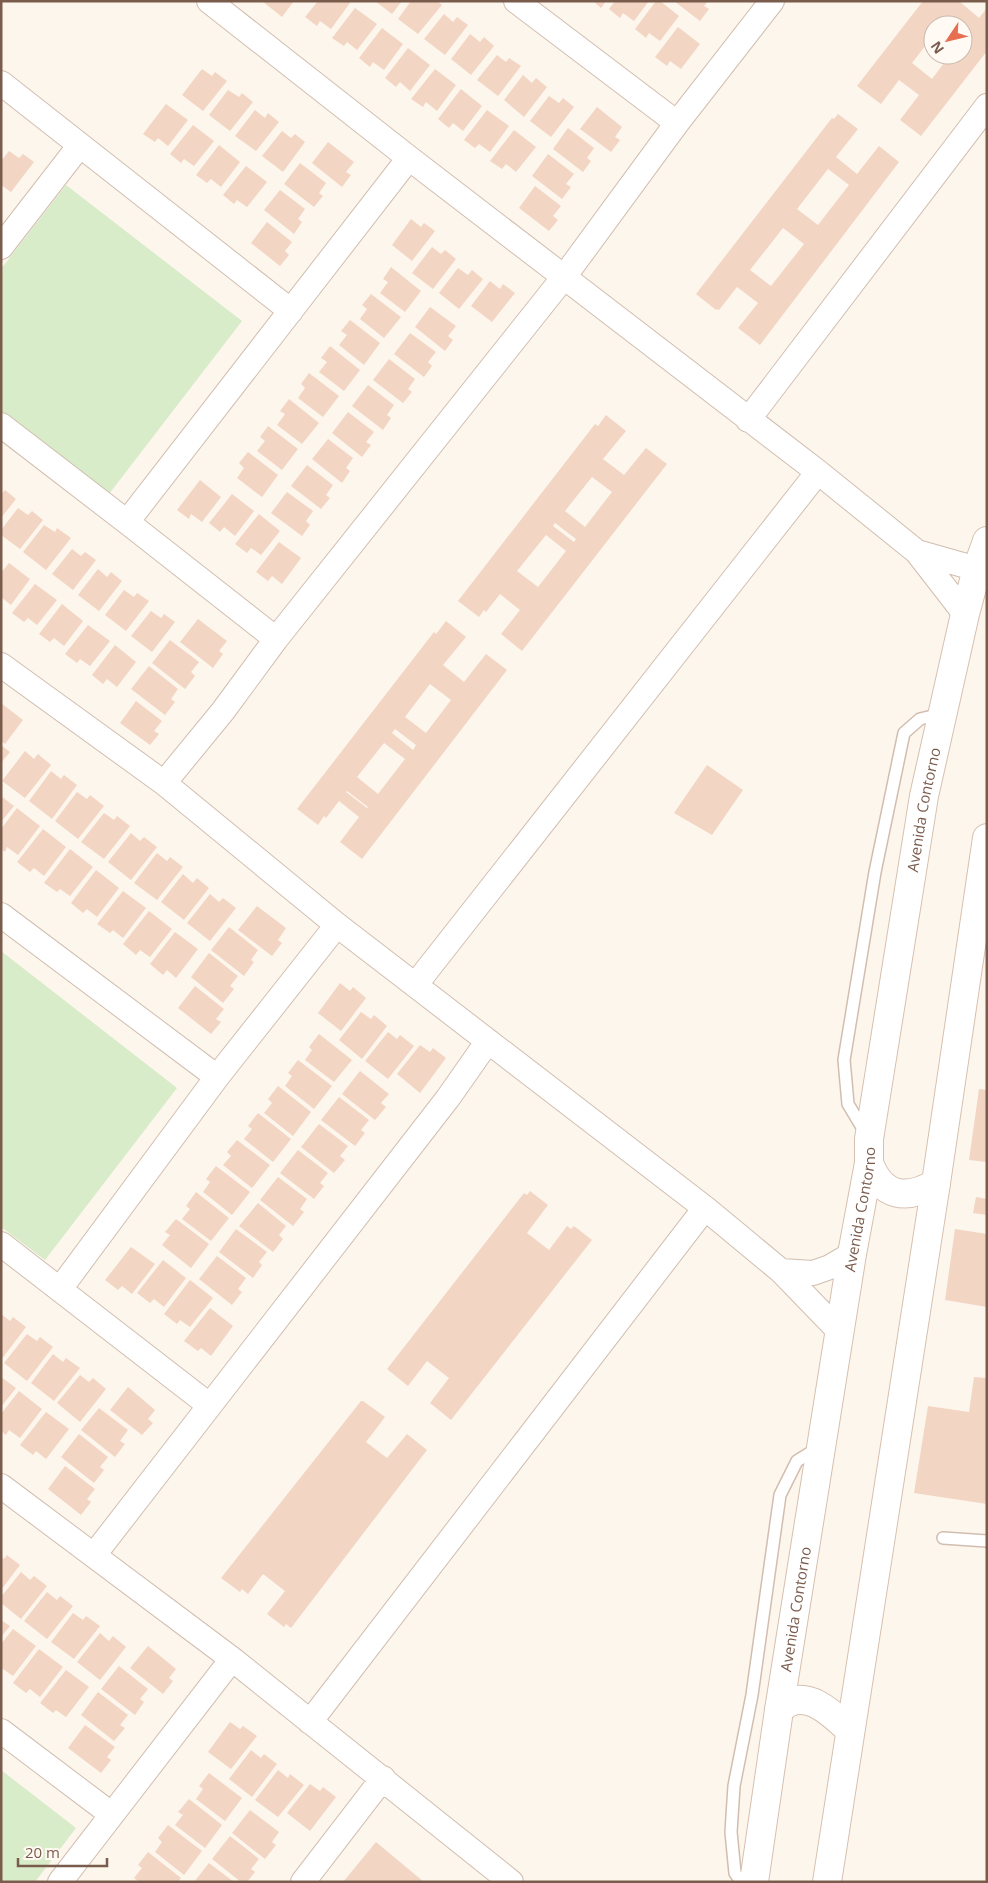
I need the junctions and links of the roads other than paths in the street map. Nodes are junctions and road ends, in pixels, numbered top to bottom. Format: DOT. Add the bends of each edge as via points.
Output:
graph roads {
  1 [pos="209,1"];
  2 [pos="772,1"];
  3 [pos="524,4"];
  4 [pos="1,83"];
  5 [pos="987,106"];
  6 [pos="677,123"];
  7 [pos="80,145"];
  8 [pos="408,158"];
  9 [pos="1,247"];
  10 [pos="564,277"];
  11 [pos="290,311"];
  12 [pos="748,420"];
  13 [pos="1,426"];
  14 [pos="818,472"];
  15 [pos="127,522"];
  16 [pos="987,542"];
  17 [pos="917,552"];
  18 [pos="977,569"];
  19 [pos="965,614"];
  20 [pos="276,639"];
  21 [pos="1,665"];
  22 [pos="943,714"];
  23 [pos="164,783"];
  24 [pos="987,838"];
  25 [pos="3,919"];
  26 [pos="337,925"];
  27 [pos="416,984"];
  28 [pos="488,1041"];
  29 [pos="217,1076"];
  30 [pos="869,1151"];
  31 [pos="936,1183"];
  32 [pos="705,1208"];
  33 [pos="1,1244"];
  34 [pos="852,1254"];
  35 [pos="781,1271"];
  36 [pos="60,1289"];
  37 [pos="840,1332"];
  38 [pos="210,1405"];
  39 [pos="822,1446"];
  40 [pos="1,1486"];
  41 [pos="944,1538"];
  42 [pos="987,1542"];
  43 [pos="94,1555"];
  44 [pos="232,1659"];
  45 [pos="779,1710"];
  46 [pos="310,1722"];
  47 [pos="850,1730"];
  48 [pos="1,1731"];
  49 [pos="383,1778"];
  50 [pos="111,1814"];
  51 [pos="60,1882"];
  52 [pos="303,1882"];
  53 [pos="511,1882"];
  54 [pos="741,1882"];
  55 [pos="754,1882"];
  56 [pos="827,1882"];
  1 -- 8 [label="street"];
  2 -- 6 [label="street"];
  3 -- 6 [label="street"];
  4 -- 7 [label="street"];
  5 -- 12 [label="street"];
  6 -- 10 [label="street"];
  7 -- 9 [label="street"];
  7 -- 11 [label="street"];
  8 -- 10 [label="street"];
  8 -- 11 [label="street"];
  10 -- 12 [label="street"];
  10 -- 20 [label="street"];
  11 -- 15 [label="street"];
  12 -- 14 [label="street"];
  13 -- 15 [label="street"];
  14 -- 17 [label="street"];
  14 -- 27 [label="street"];
  15 -- 20 [label="street"];
  16 -- 18 [label="main road, Avenida Contorno"];
  17 -- 18 [label="street"];
  17 -- 19 [label="street"];
  18 -- 19 [label="main road, Avenida Contorno"];
  19 -- 22 [label="main road, Avenida Contorno"];
  20 -- 23 [label="street"];
  21 -- 23 [label="street"];
  22 -- 30 [label="main road, Avenida Contorno" via="924,796"];
  22 -- 30 [label="lane" via="920,719 904,734 875,872 844,1060 848,1104"];
  23 -- 26 [label="street"];
  24 -- 31 [label="main road"];
  25 -- 29 [label="street"];
  26 -- 27 [label="street"];
  26 -- 29 [label="street"];
  27 -- 28 [label="street"];
  28 -- 32 [label="street"];
  28 -- 38 [label="street" via="448,1098"];
  29 -- 36 [label="street"];
  30 -- 31 [label="main road" via="878,1182 893,1192 912,1194"];
  30 -- 34 [label="main road, Avenida Contorno"];
  31 -- 47 [label="main road"];
  32 -- 35 [label="street"];
  32 -- 46 [label="street"];
  33 -- 36 [label="street"];
  34 -- 35 [label="street" via="830,1268 813,1273"];
  34 -- 37 [label="main road, Avenida Contorno"];
  35 -- 37 [label="street"];
  36 -- 38 [label="street"];
  37 -- 39 [label="main road, Avenida Contorno"];
  38 -- 43 [label="street"];
  39 -- 45 [label="main road, Avenida Contorno"];
  39 -- 54 [label="lane" via="797,1461 780,1495 752,1694 734,1786 731,1832 735,1873"];
  40 -- 43 [label="street"];
  41 -- 42 [label="lane"];
  43 -- 44 [label="street"];
  44 -- 46 [label="street"];
  44 -- 50 [label="street"];
  45 -- 47 [label="main road" via="789,1702 810,1701"];
  45 -- 55 [label="main road, Avenida Contorno"];
  46 -- 49 [label="street"];
  47 -- 56 [label="main road"];
  48 -- 50 [label="street"];
  49 -- 52 [label="street"];
  49 -- 53 [label="street"];
  50 -- 51 [label="street"];
}
